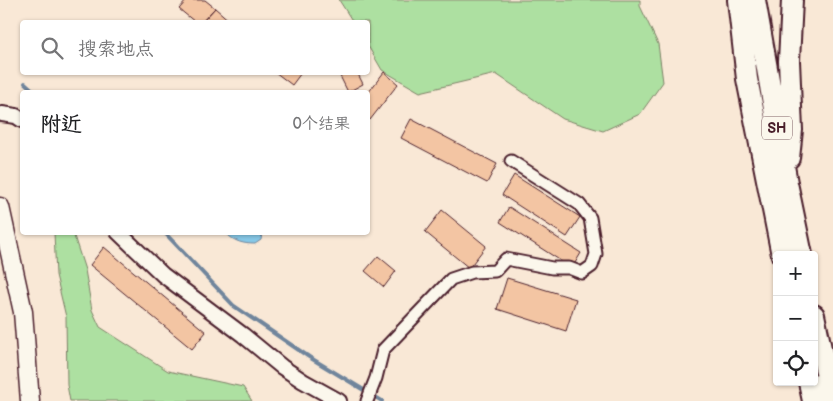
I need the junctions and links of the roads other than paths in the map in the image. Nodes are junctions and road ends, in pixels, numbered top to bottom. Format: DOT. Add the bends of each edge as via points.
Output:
graph roads {
  1 [pos="738,0"];
  2 [pos="756,0"];
  3 [pos="792,0"];
  4 [pos="2,114"];
  5 [pos="20,119"];
  6 [pos="511,161"];
  7 [pos="787,182"];
  8 [pos="0,207"];
  9 [pos="121,235"];
  10 [pos="781,251"];
  11 [pos="801,251"];
  12 [pos="818,334"];
  13 [pos="810,386"];
  14 [pos="30,401"];
  15 [pos="339,401"];
  16 [pos="367,401"];
  17 [pos="813,401"];
  18 [pos="832,401"];
  1 -- 10 [label="highway, SH" via="747,79"];
  2 -- 7 [label="highway, SH"];
  3 -- 7 [label="highway" via="789,61 792,130"];
  4 -- 5 [label="street"];
  6 -- 16 [label="street" via="579,204 590,218 596,254 592,266 582,273 569,268 506,259 495,271 472,272 451,279 383,350"];
  7 -- 11 [label="highway, SH"];
  8 -- 14 [label="highway" via="23,312"];
  9 -- 15 [label="street" via="163,275 282,366"];
  12 -- 18 [label="highway"];
  13 -- 17 [label="highway"];
}
